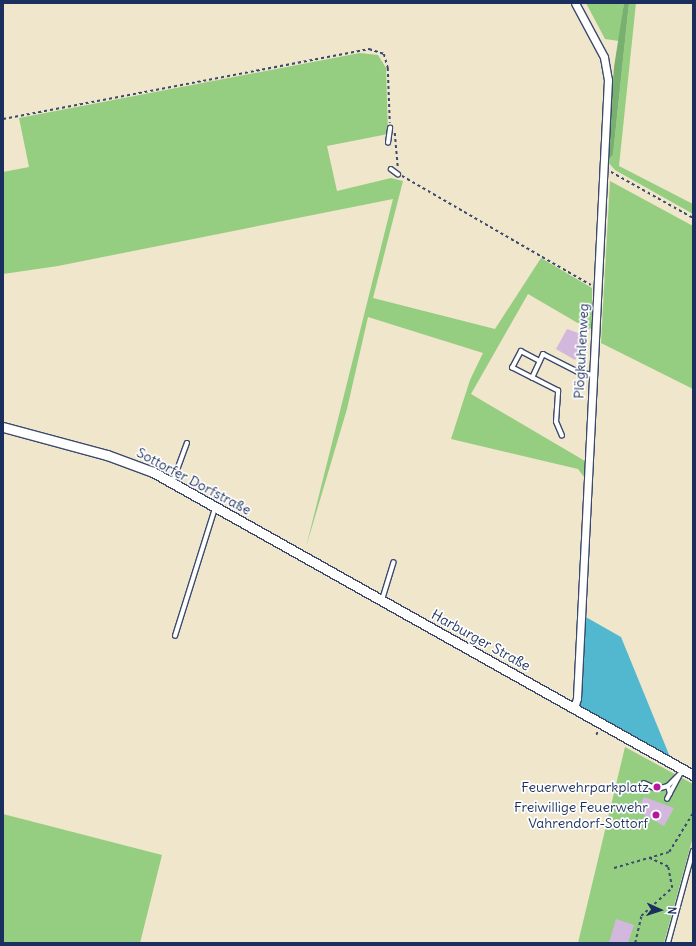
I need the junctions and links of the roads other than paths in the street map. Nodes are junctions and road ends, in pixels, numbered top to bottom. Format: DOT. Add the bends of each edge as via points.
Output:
graph roads {
  1 [pos="575,3"];
  2 [pos="390,128"];
  3 [pos="388,143"];
  4 [pos="391,169"];
  5 [pos="398,174"];
  6 [pos="540,361"];
  7 [pos="593,375"];
  8 [pos="532,378"];
  9 [pos="3,427"];
  10 [pos="562,436"];
  11 [pos="187,443"];
  12 [pos="172,482"];
  13 [pos="216,507"];
  14 [pos="255,529"];
  15 [pos="393,563"];
  16 [pos="382,601"];
  17 [pos="175,636"];
  18 [pos="574,708"];
  19 [pos="681,772"];
  20 [pos="693,776"];
  21 [pos="644,783"];
  22 [pos="668,786"];
  23 [pos="670,794"];
  24 [pos="668,799"];
  25 [pos="693,851"];
  26 [pos="668,943"];
  1 -- 7 [label="street, Plögkuhlenweg" via="608,68"];
  2 -- 3 [label="lane"];
  4 -- 5 [label="lane"];
  6 -- 7 [label="lane" via="543,354 578,372"];
  6 -- 8 [label="lane"];
  6 -- 8 [label="lane" via="521,351 512,368"];
  7 -- 18 [label="street, Plögkuhlenweg" via="577,698"];
  8 -- 10 [label="lane" via="558,391 556,422"];
  9 -- 12 [label="street, Sottorfer Dorfstraße" via="108,455"];
  11 -- 12 [label="lane"];
  12 -- 13 [label="street, Sottorfer Dorfstraße"];
  13 -- 14 [label="street, Sottorfer Dorfstraße"];
  13 -- 17 [label="lane"];
  14 -- 16 [label="street, Harburger Straße"];
  15 -- 16 [label="lane"];
  16 -- 18 [label="street, Harburger Straße"];
  18 -- 19 [label="street, Harburger Straße"];
  19 -- 20 [label="street, Harburger Straße"];
  19 -- 22 [label="lane"];
  19 -- 23 [label="lane"];
  21 -- 22 [label="lane" via="657,789"];
  22 -- 23 [label="lane"];
  23 -- 24 [label="lane"];
  25 -- 26 [label="lane"];
}
